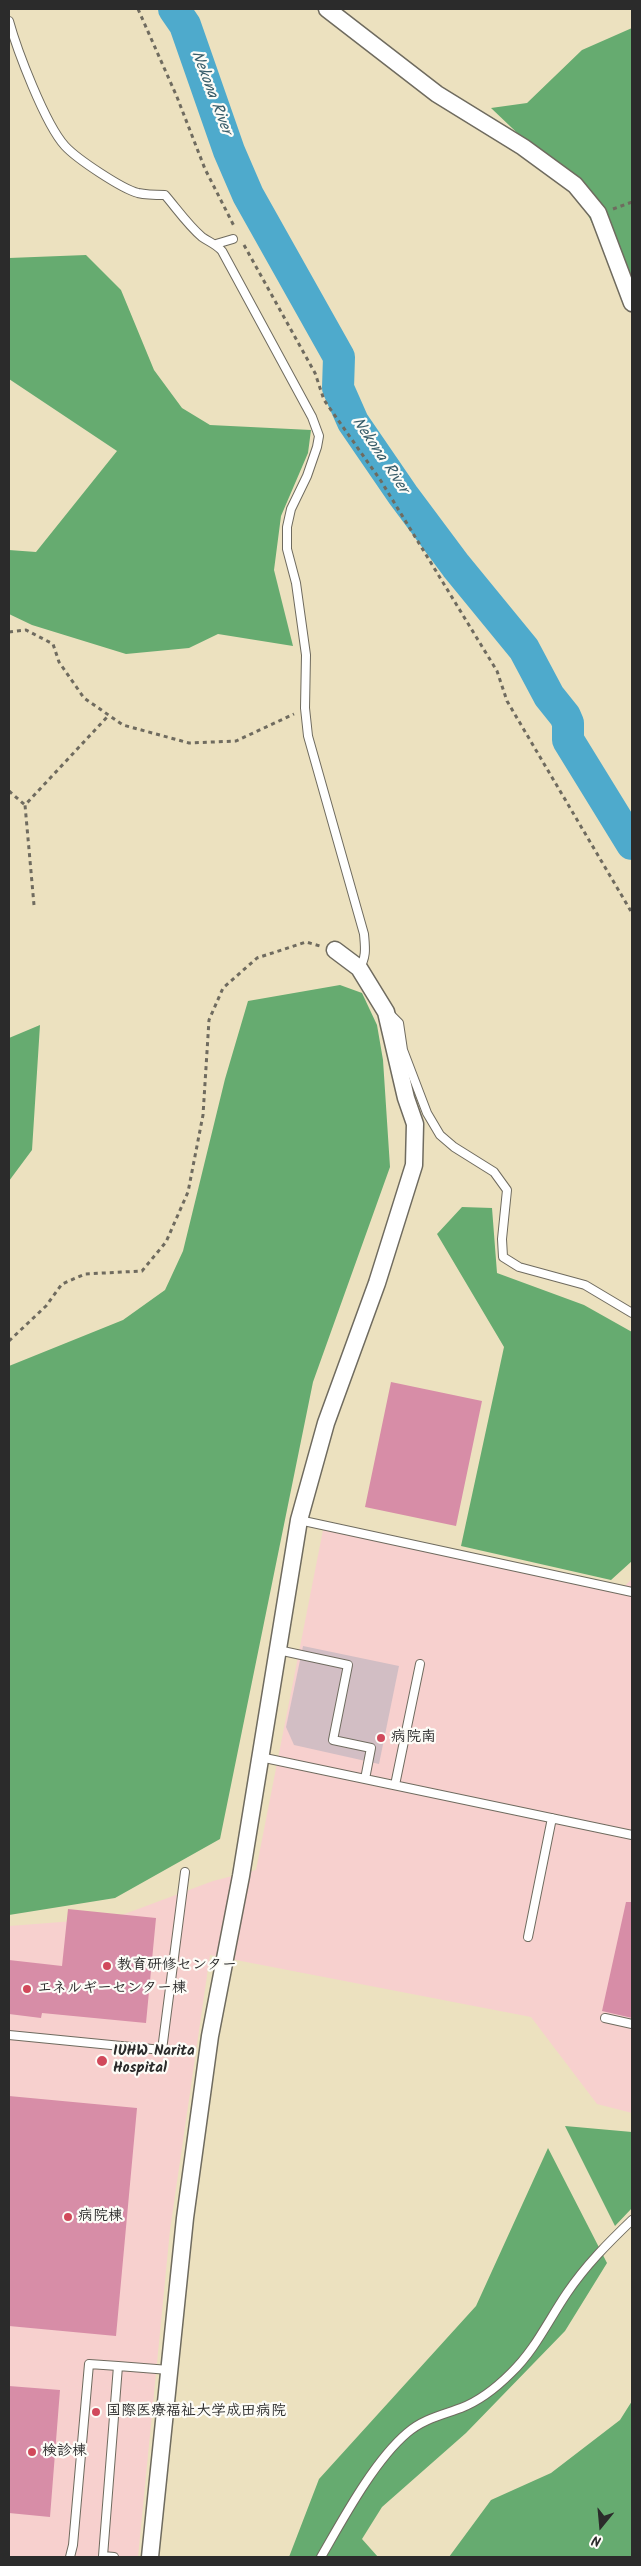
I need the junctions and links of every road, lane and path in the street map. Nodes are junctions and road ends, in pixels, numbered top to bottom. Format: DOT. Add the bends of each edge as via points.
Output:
graph roads {
  1 [pos="138,9"];
  2 [pos="327,9"];
  3 [pos="9,21"];
  4 [pos="236,230"];
  5 [pos="233,239"];
  6 [pos="216,244"];
  7 [pos="632,303"];
  8 [pos="9,632"];
  9 [pos="306,708"];
  10 [pos="109,715"];
  11 [pos="9,791"];
  12 [pos="25,806"];
  13 [pos="34,905"];
  14 [pos="632,913"];
  15 [pos="335,950"];
  16 [pos="359,968"];
  17 [pos="386,1012"];
  18 [pos="632,1313"];
  19 [pos="9,1341"];
  20 [pos="300,1520"];
  21 [pos="632,1592"];
  22 [pos="278,1650"];
  23 [pos="420,1664"];
  24 [pos="260,1757"];
  25 [pos="365,1779"];
  26 [pos="395,1785"];
  27 [pos="552,1818"];
  28 [pos="632,1835"];
  29 [pos="185,1872"];
  30 [pos="528,1938"];
  31 [pos="605,2018"];
  32 [pos="632,2024"];
  33 [pos="9,2035"];
  34 [pos="632,2220"];
  35 [pos="118,2366"];
  36 [pos="170,2370"];
  37 [pos="70,2557"];
  38 [pos="103,2557"];
  39 [pos="114,2557"];
  40 [pos="150,2557"];
  41 [pos="321,2557"];
  1 -- 4 [label="path" via="178,97 205,169"];
  2 -- 7 [label="street" via="437,94 523,147 575,185 598,214"];
  3 -- 6 [label="lane" via="15,43 64,145 126,188 138,193 165,195 204,239"];
  5 -- 6 [label="lane"];
  5 -- 14 [label="path" via="299,341 324,400 381,481 497,671 507,701"];
  6 -- 9 [label="lane" via="308,409 319,436 287,528 287,549 296,583 306,655"];
  8 -- 10 [label="path" via="26,630 53,644 59,662 84,698"];
  9 -- 10 [label="path" via="236,741 189,743 123,725"];
  9 -- 16 [label="lane" via="308,736 364,934 363,962"];
  10 -- 12 [label="path"];
  11 -- 12 [label="path"];
  12 -- 13 [label="path"];
  15 -- 16 [label="street"];
  15 -- 19 [label="path" via="306,942 257,958 223,988 210,1020 203,1115 188,1192 166,1242 142,1271 85,1274 62,1284 46,1306"];
  16 -- 17 [label="street"];
  17 -- 18 [label="lane" via="399,1023 406,1058 427,1113 440,1135 494,1172 507,1190 503,1257 519,1267 585,1285"];
  17 -- 20 [label="street" via="415,1124 414,1165 377,1283 326,1422"];
  20 -- 21 [label="lane"];
  20 -- 22 [label="street"];
  22 -- 24 [label="street"];
  22 -- 25 [label="lane" via="348,1665 333,1740 371,1748"];
  23 -- 26 [label="lane"];
  24 -- 25 [label="lane"];
  24 -- 36 [label="street" via="210,2036 185,2218"];
  25 -- 26 [label="lane"];
  26 -- 27 [label="lane"];
  27 -- 28 [label="lane"];
  27 -- 30 [label="lane"];
  29 -- 33 [label="lane" via="162,2050"];
  31 -- 32 [label="lane"];
  34 -- 41 [label="lane" via="587,2265 534,2349 510,2374 463,2407 431,2418 407,2432 382,2460"];
  35 -- 36 [label="lane"];
  35 -- 37 [label="lane" via="89,2364"];
  35 -- 38 [label="lane"];
  36 -- 40 [label="street"];
  38 -- 39 [label="lane"];
}
